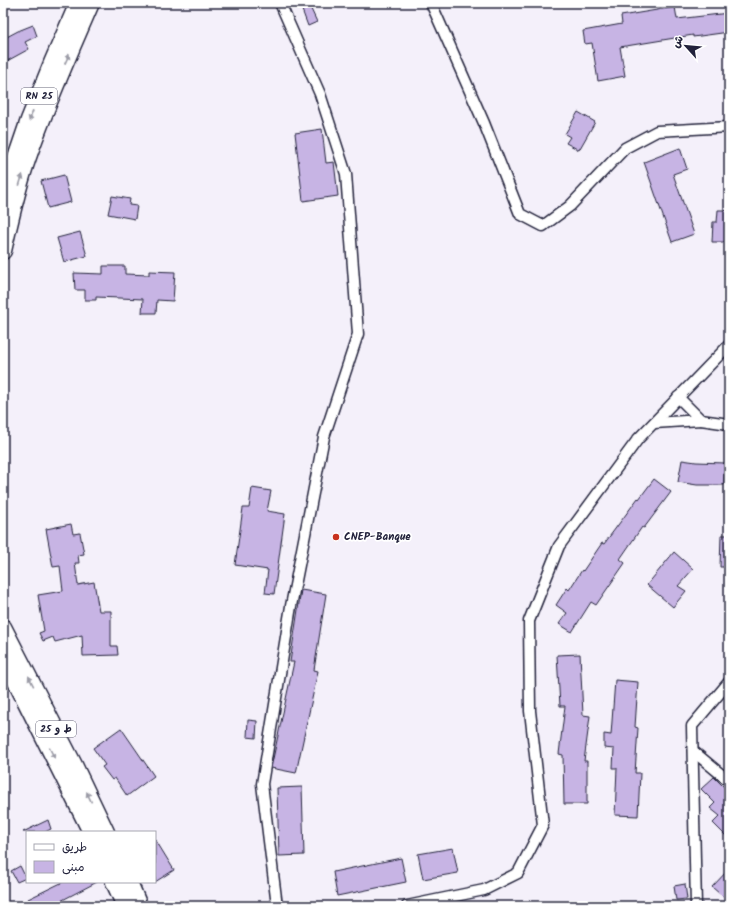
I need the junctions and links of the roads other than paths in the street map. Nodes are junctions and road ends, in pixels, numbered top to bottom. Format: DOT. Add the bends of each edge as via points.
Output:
graph roads {
  1 [pos="78,3"];
  2 [pos="91,3"];
  3 [pos="280,3"];
  4 [pos="431,3"];
  5 [pos="729,127"];
  6 [pos="3,193"];
  7 [pos="7,222"];
  8 [pos="3,251"];
  9 [pos="729,345"];
  10 [pos="678,397"];
  11 [pos="701,420"];
  12 [pos="654,423"];
  13 [pos="729,424"];
  14 [pos="3,627"];
  15 [pos="3,656"];
  16 [pos="729,682"];
  17 [pos="693,751"];
  18 [pos="729,781"];
  19 [pos="90,831"];
  20 [pos="106,831"];
  21 [pos="114,883"];
  22 [pos="129,883"];
  23 [pos="696,902"];
  24 [pos="125,906"];
  25 [pos="139,906"];
  26 [pos="277,906"];
  27 [pos="407,906"];
  28 [pos="705,906"];
  1 -- 6 [label="main road, RN 25, one-way" via="32,113"];
  7 -- 2 [label="main road, one-way" via="27,158"];
  3 -- 26 [label="street" via="320,94 346,174 358,334 324,437 291,606 262,784"];
  4 -- 5 [label="street" via="484,122 520,214 542,226 570,206 625,148 656,131"];
  7 -- 8 [label="main road"];
  9 -- 10 [label="street"];
  10 -- 11 [label="street"];
  10 -- 12 [label="street"];
  11 -- 12 [label="street"];
  11 -- 13 [label="street"];
  12 -- 27 [label="street" via="638,439 558,546 529,620 530,711 543,825 518,873 484,890"];
  20 -- 14 [label="main road, ط و 25, one-way"];
  15 -- 19 [label="main road, one-way"];
  16 -- 17 [label="street" via="692,726"];
  17 -- 18 [label="street"];
  17 -- 23 [label="street"];
  21 -- 24 [label="main road"];
  22 -- 25 [label="main road"];
  23 -- 28 [label="street"];
}
